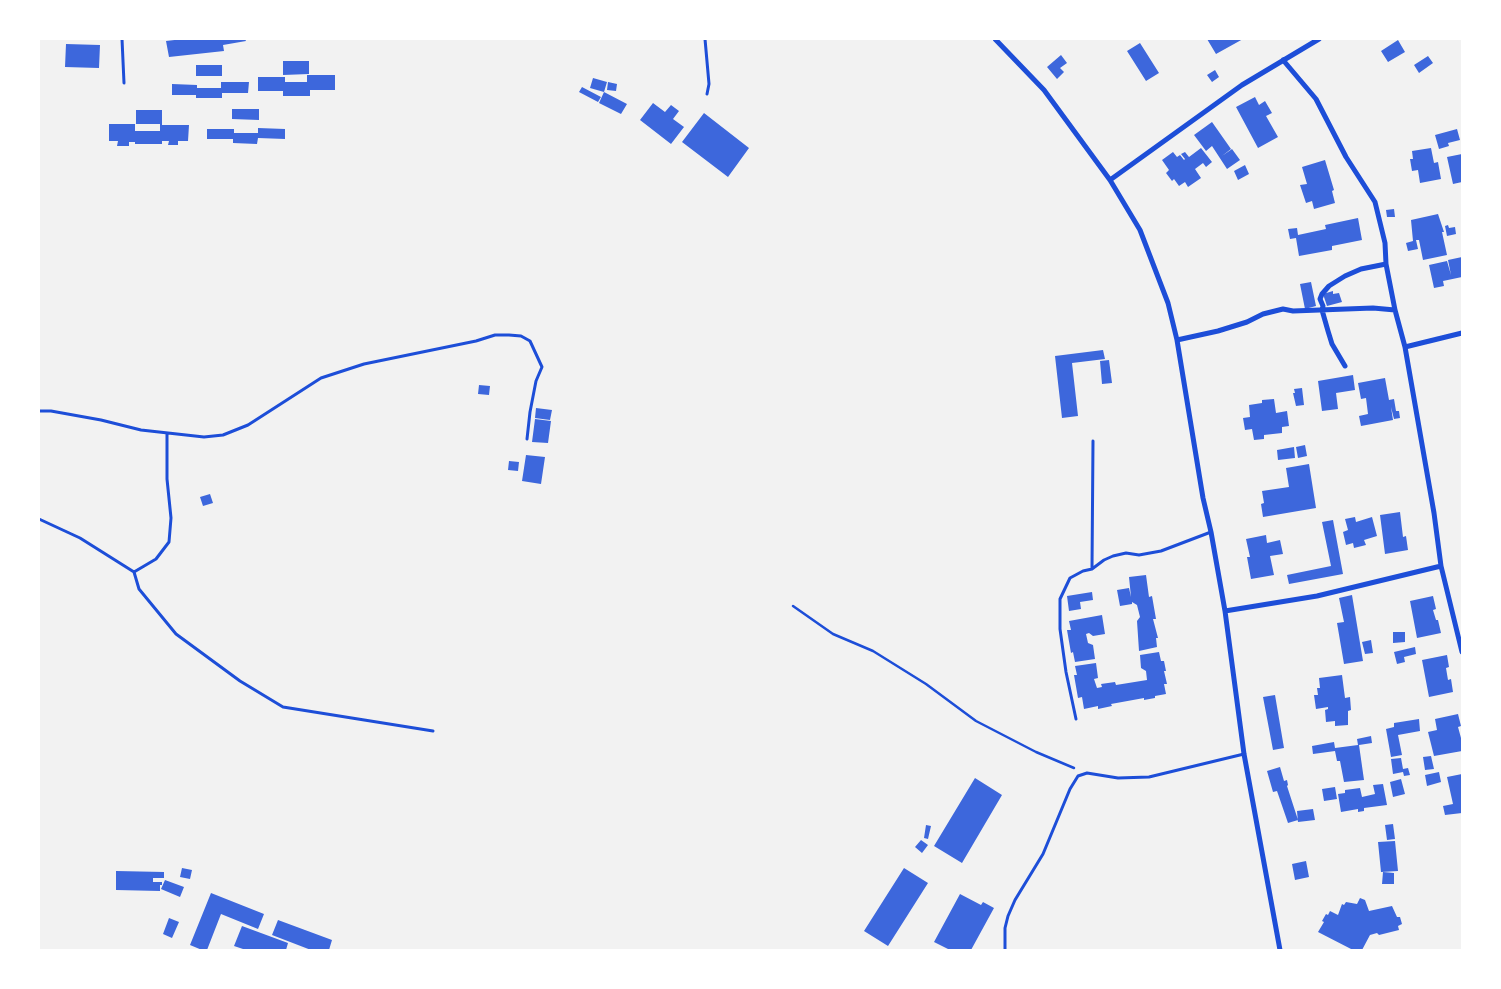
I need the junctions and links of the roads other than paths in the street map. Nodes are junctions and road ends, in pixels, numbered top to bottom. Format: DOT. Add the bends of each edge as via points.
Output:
graph roads {
  1 [pos="122,39"];
  2 [pos="705,39"];
  3 [pos="995,39"];
  4 [pos="1319,39"];
  5 [pos="1283,60"];
  6 [pos="124,83"];
  7 [pos="707,94"];
  8 [pos="1110,180"];
  9 [pos="1386,264"];
  10 [pos="1322,310"];
  11 [pos="1395,310"];
  12 [pos="1462,333"];
  13 [pos="1177,340"];
  14 [pos="1405,347"];
  15 [pos="1345,366"];
  16 [pos="39,411"];
  17 [pos="167,433"];
  18 [pos="528,439"];
  19 [pos="1092,441"];
  20 [pos="39,519"];
  21 [pos="1211,532"];
  22 [pos="1441,566"];
  23 [pos="1092,569"];
  24 [pos="134,572"];
  25 [pos="1225,611"];
  26 [pos="1462,652"];
  27 [pos="1076,719"];
  28 [pos="433,731"];
  29 [pos="1244,754"];
  30 [pos="1005,950"];
  31 [pos="1280,950"];
  1 -- 6 [label="lane"];
  2 -- 7 [label="lane" via="710,84"];
  3 -- 8 [label="street" via="1044,90"];
  4 -- 5 [label="street"];
  5 -- 8 [label="street" via="1198,114"];
  5 -- 9 [label="street" via="1316,99 1346,157 1375,202 1385,243"];
  8 -- 13 [label="street" via="1140,230 1168,302"];
  9 -- 10 [label="street" via="1361,269 1329,286 1320,299"];
  9 -- 11 [label="street"];
  10 -- 11 [label="street"];
  10 -- 13 [label="street" via="1283,309"];
  10 -- 15 [label="street" via="1332,344"];
  11 -- 14 [label="street"];
  12 -- 14 [label="street"];
  13 -- 21 [label="street"];
  14 -- 22 [label="street"];
  16 -- 17 [label="lane"];
  17 -- 18 [label="lane" via="204,437 223,435 248,425 321,378 364,364 509,334 530,341 542,367 536,381"];
  17 -- 24 [label="lane" via="171,518 168,542 156,558"];
  19 -- 23 [label="lane"];
  20 -- 24 [label="lane" via="80,538"];
  21 -- 23 [label="lane" via="1161,551 1139,555 1126,552 1113,556"];
  21 -- 25 [label="street"];
  22 -- 25 [label="street" via="1317,596"];
  22 -- 26 [label="street"];
  23 -- 27 [label="lane" via="1070,578 1060,598 1060,629"];
  24 -- 28 [label="lane" via="139,589 176,634 240,681 283,707"];
  25 -- 29 [label="street"];
  29 -- 30 [label="lane" via="1149,777 1118,778 1087,773 1078,776 1043,854 1011,908 1005,928"];
  29 -- 31 [label="street"];
}
